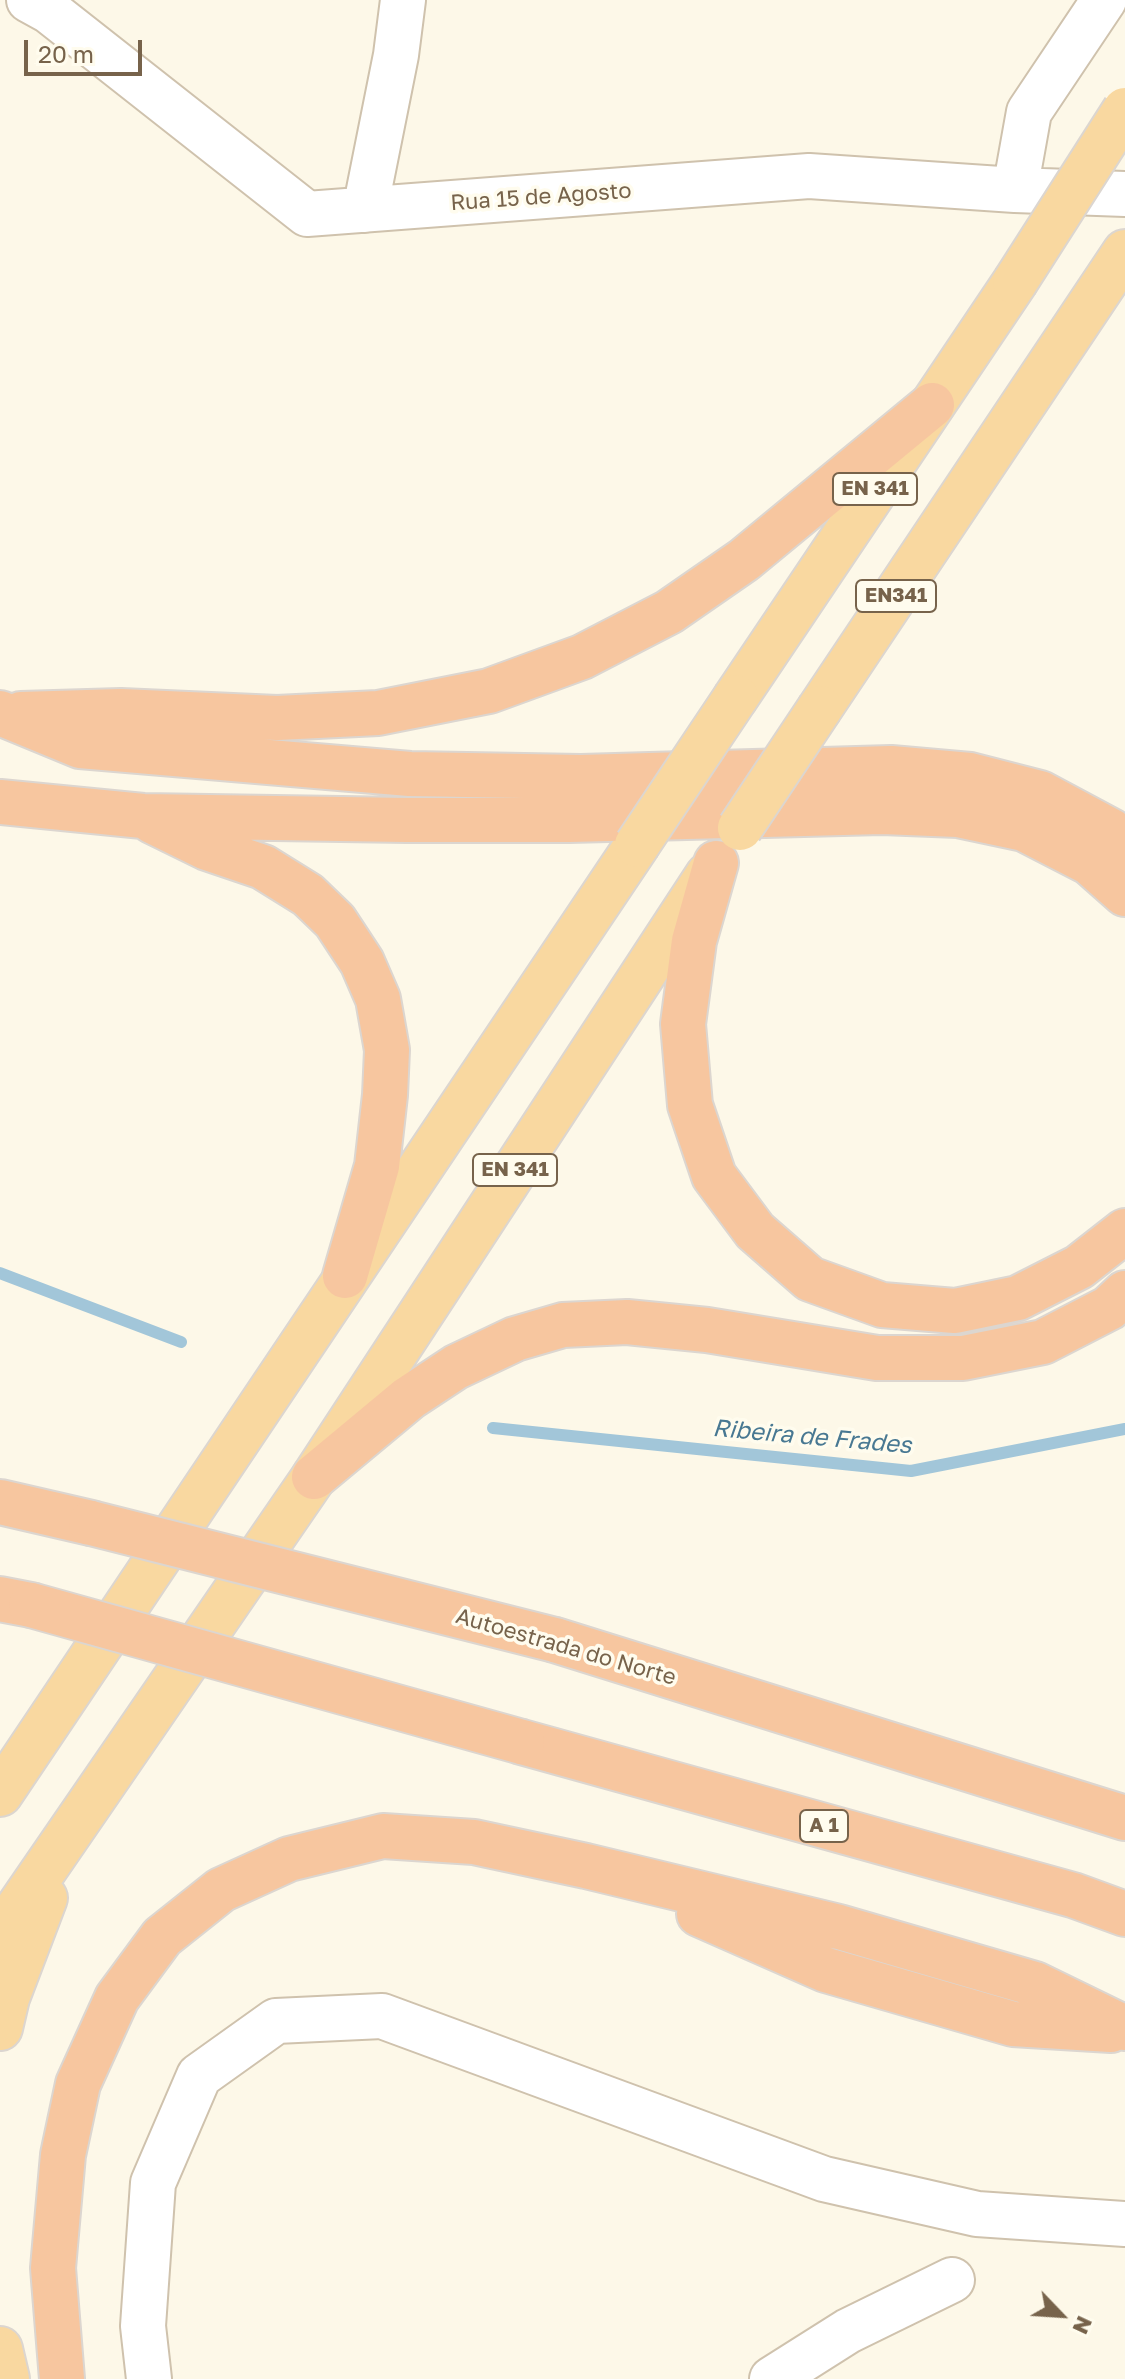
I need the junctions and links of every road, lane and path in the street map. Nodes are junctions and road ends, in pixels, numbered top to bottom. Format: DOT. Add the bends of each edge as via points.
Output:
graph roads {
  1 [pos="29,0"];
  2 [pos="403,0"];
  3 [pos="1104,0"];
  4 [pos="1125,110"];
  5 [pos="1015,190"];
  6 [pos="1125,194"];
  7 [pos="365,210"];
  8 [pos="1125,252"];
  9 [pos="932,405"];
  10 [pos="820,708"];
  11 [pos="2,714"];
  12 [pos="0,802"];
  13 [pos="143,816"];
  14 [pos="1125,844"];
  15 [pos="728,845"];
  16 [pos="1125,894"];
  17 [pos="1125,1231"];
  18 [pos="345,1276"];
  19 [pos="1125,1293"];
  20 [pos="314,1477"];
  21 [pos="0,1502"];
  22 [pos="16,1602"];
  23 [pos="0,1794"];
  24 [pos="93,1799"];
  25 [pos="1125,1818"];
  26 [pos="1125,1914"];
  27 [pos="0,1934"];
  28 [pos="0,2028"];
  29 [pos="1125,2030"];
  30 [pos="1125,2224"];
  31 [pos="952,2280"];
  32 [pos="0,2349"];
  33 [pos="7,2379"];
  34 [pos="62,2379"];
  35 [pos="149,2379"];
  36 [pos="772,2379"];
  1 -- 7 [label="street, Rua 15 de Agosto" via="307,214"];
  2 -- 7 [label="street"];
  3 -- 5 [label="street" via="1029,112"];
  4 -- 9 [label="highway, EN 341, bridge"];
  5 -- 6 [label="street, Rua 15 de Agosto"];
  5 -- 7 [label="street, Rua 15 de Agosto" via="809,176"];
  8 -- 10 [label="highway, EN341"];
  9 -- 11 [label="highway" via="744,560 669,612 582,657 489,691 378,713 277,718 121,711"];
  9 -- 18 [label="highway, EN 341, bridge"];
  10 -- 15 [label="highway, EN 341, bridge"];
  11 -- 14 [label="highway" via="80,746 410,774 581,777 891,768 970,775 1040,793"];
  12 -- 13 [label="highway"];
  13 -- 16 [label="highway" via="569,820 958,815 1024,829 1090,863"];
  13 -- 18 [label="highway" via="207,848 263,867 308,895 335,921 362,962 378,999 387,1050 385,1095 377,1166"];
  15 -- 17 [label="highway" via="694,941 683,1024 690,1105 714,1176 755,1231 810,1279 882,1305 955,1311 1018,1298 1079,1267"];
  15 -- 20 [label="highway, EN 341"];
  18 -- 23 [label="highway, EN 341"];
  19 -- 20 [label="highway" via="1109,1308 1043,1342 963,1358 877,1358 627,1322 563,1325 515,1339 456,1367 409,1398"];
  20 -- 24 [label="highway, EN 341"];
  21 -- 25 [label="highway, Autoestrada do Norte, bridge" via="555,1640"];
  22 -- 26 [label="highway, A 1, bridge" via="1073,1895"];
  24 -- 27 [label="highway, EN 341"];
  24 -- 28 [label="highway" via="42,1906"];
  29 -- 34 [label="highway" via="1013,2024 826,1970 586,1866 474,1842 383,1836 289,1859 221,1890 162,1937 117,1998 78,2084 63,2155 53,2268"];
  30 -- 35 [label="street" via="977,2214 824,2179 382,2016 276,2021 199,2076 153,2183 143,2326"];
  31 -- 36 [label="street" via="848,2331"];
  32 -- 33 [label="highway"];
}
